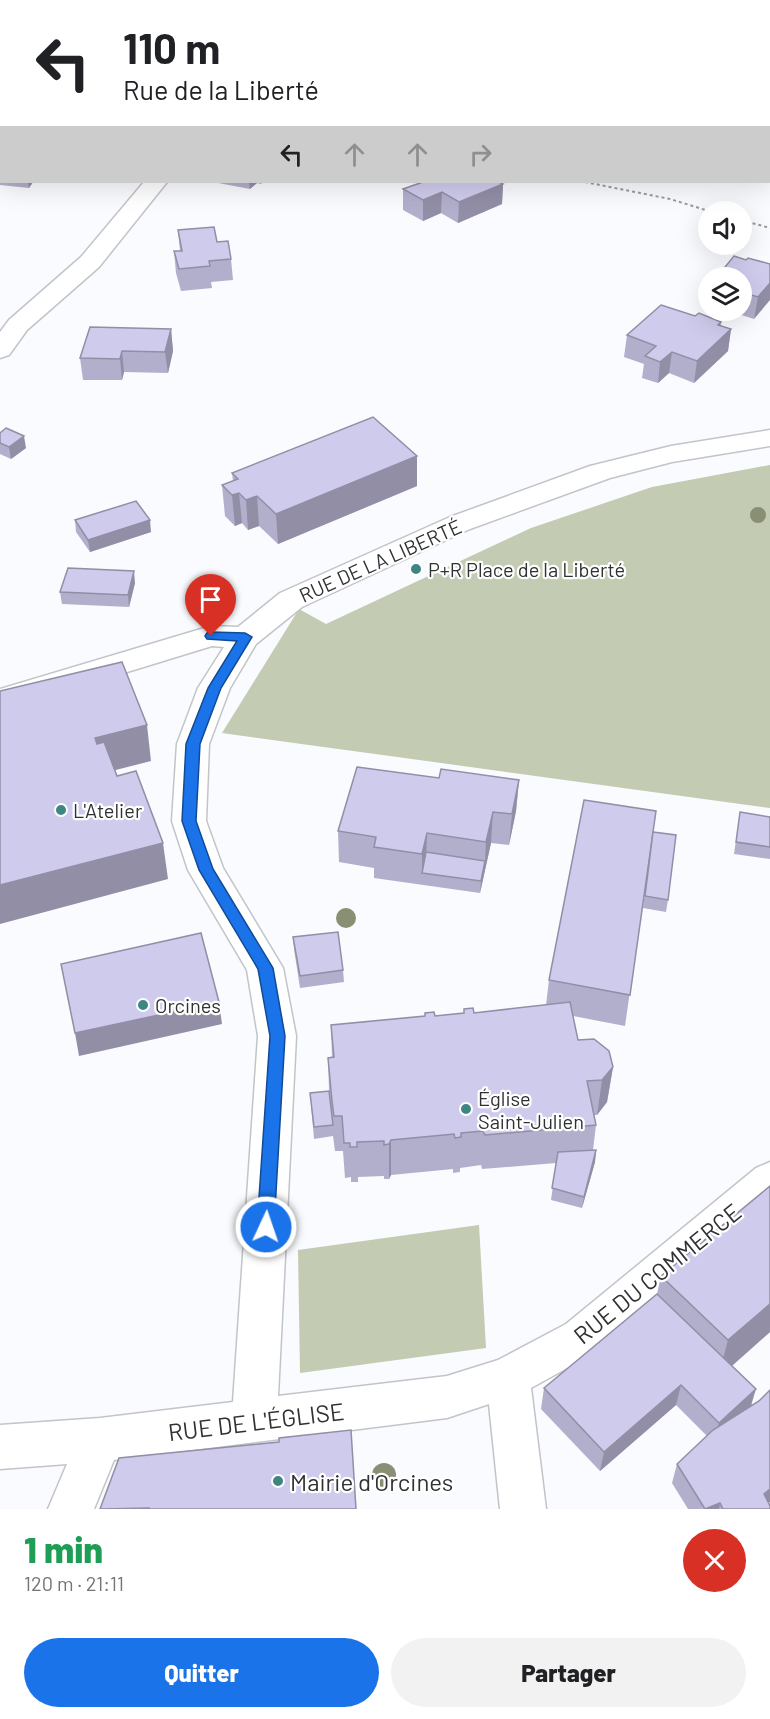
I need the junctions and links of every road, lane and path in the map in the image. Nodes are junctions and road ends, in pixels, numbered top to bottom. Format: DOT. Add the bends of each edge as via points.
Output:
graph roads {
  1 [pos="155,183"];
  2 [pos="590,183"];
  3 [pos="698,208"];
  4 [pos="752,223"];
  5 [pos="770,228"];
  6 [pos="0,350"];
  7 [pos="770,438"];
  8 [pos="245,637"];
  9 [pos="0,700"];
  10 [pos="770,1180"];
  11 [pos="508,1377"];
  12 [pos="254,1421"];
  13 [pos="100,1440"];
  14 [pos="0,1447"];
  15 [pos="71,1509"];
  16 [pos="523,1509"];
  1 -- 6 [label="street" via="90,262 18,326"];
  2 -- 3 [label="path"];
  4 -- 5 [label="path"];
  7 -- 8 [label="street, RUE DE LA LIBERTÉ" via="671,454 600,472 460,523 291,600"];
  8 -- 9 [label="street" via="211,636"];
  8 -- 12 [label="street, RUE DE LA LIBERTÉ" via="214,688 193,744 189,821 206,870 265,968 278,1036"];
  10 -- 11 [label="street, RUE DU COMMERCE" via="581,1338"];
  11 -- 12 [label="street, RUE DE L'ÉGLISE" via="447,1398"];
  11 -- 16 [label="street"];
  12 -- 13 [label="street, RUE DE L'ÉGLISE"];
  13 -- 14 [label="street, RUE DE L'ÉGLISE"];
  13 -- 15 [label="street"];
}
